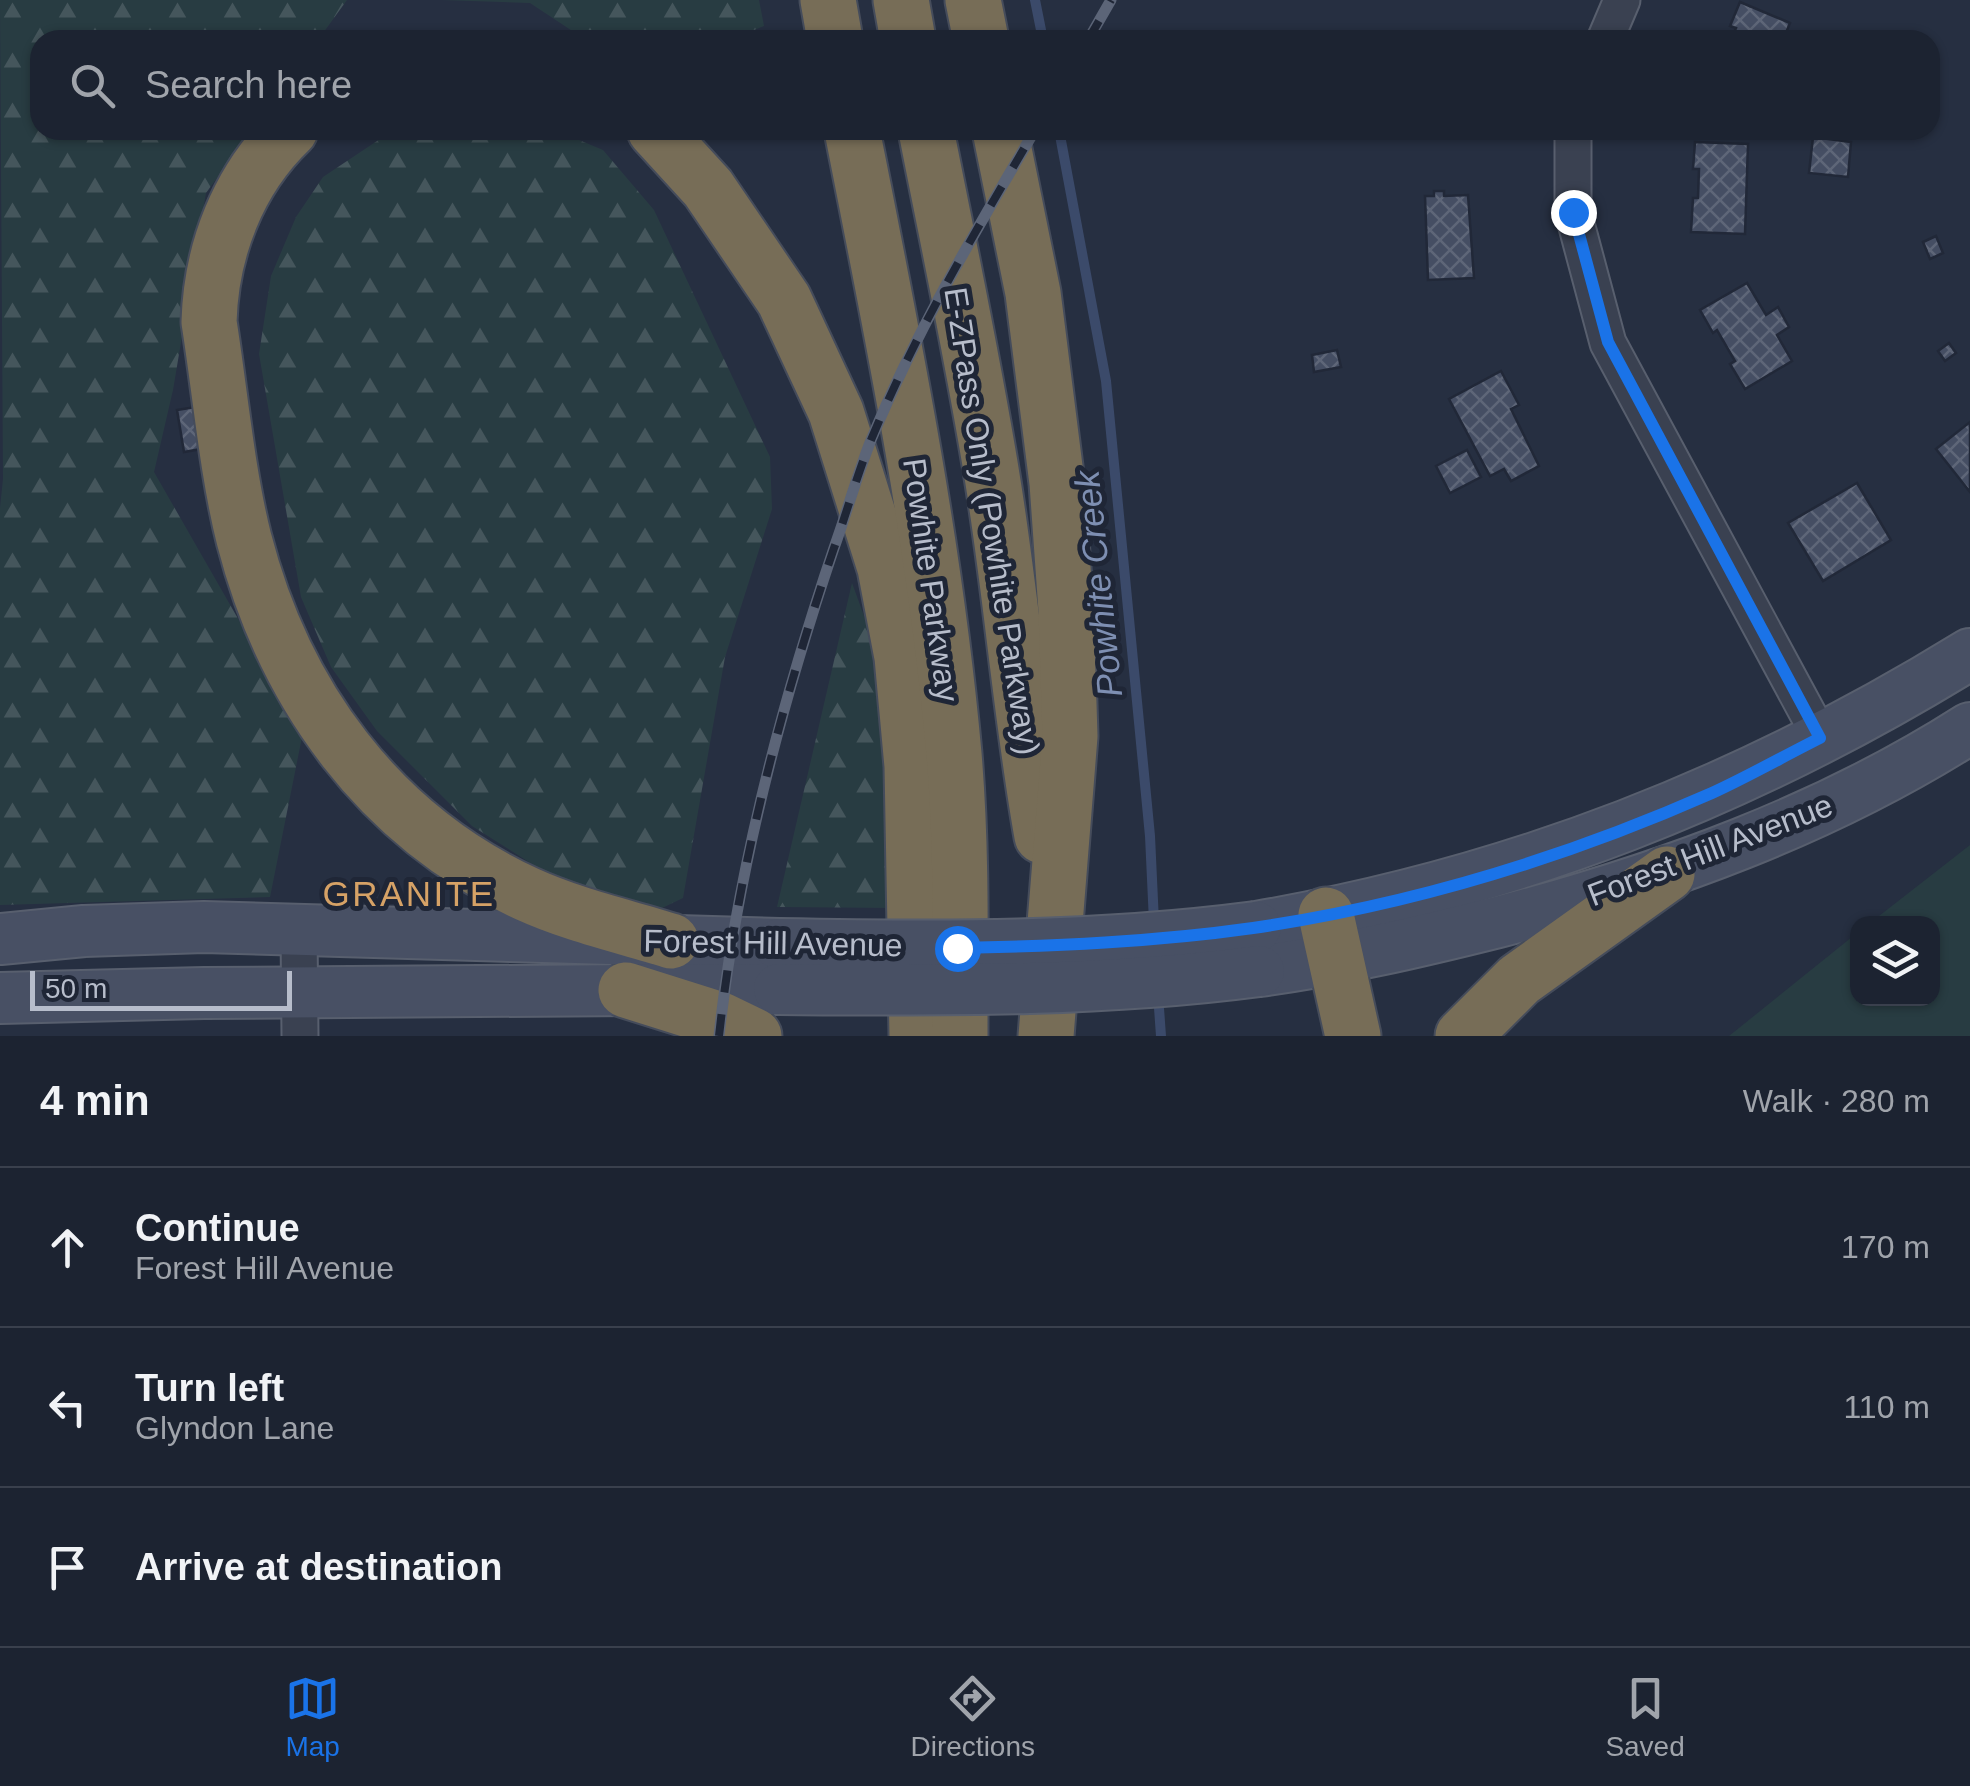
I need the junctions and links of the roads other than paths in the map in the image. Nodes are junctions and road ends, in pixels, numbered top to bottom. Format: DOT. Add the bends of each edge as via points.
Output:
graph roads {
  1 [pos="828,0"];
  2 [pos="901,0"];
  3 [pos="972,0"];
  4 [pos="1622,0"];
  5 [pos="833,30"];
  6 [pos="906,30"];
  7 [pos="979,30"];
  8 [pos="1608,30"];
  9 [pos="282,140"];
  10 [pos="664,140"];
  11 [pos="854,140"];
  12 [pos="928,140"];
  13 [pos="1002,140"];
  14 [pos="1573,140"];
  15 [pos="1970,654"];
  16 [pos="1970,728"];
  17 [pos="1820,738"];
  18 [pos="1667,874"];
  19 [pos="1056,913"];
  20 [pos="299,930"];
  21 [pos="1331,938"];
  22 [pos="0,939"];
  23 [pos="671,941"];
  24 [pos="626,990"];
  25 [pos="771,990"];
  26 [pos="0,998"];
  27 [pos="300,1014"];
  28 [pos="917,1036"];
  29 [pos="960,1036"];
  30 [pos="1046,1036"];
  31 [pos="1353,1036"];
  32 [pos="1464,1036"];
  1 -- 5 [label="highway"];
  2 -- 6 [label="highway"];
  3 -- 7 [label="highway"];
  4 -- 8 [label="street"];
  9 -- 23 [label="highway" via="225,230 210,292 243,534 280,643 344,752 427,835 552,905"];
  10 -- 28 [label="highway" via="708,188 784,300 836,412 885,568 912,766"];
  11 -- 29 [label="highway, Powhite Parkway" via="936,589 954,757"];
  12 -- 19 [label="highway, E-ZPass Only (Powhite Parkway)" via="992,478 1024,734"];
  13 -- 19 [label="highway" via="1033,293 1062,545 1070,736"];
  14 -- 17 [label="street" via="1573,212 1608,342"];
  15 -- 17 [label="main road, Forest Hill Avenue"];
  16 -- 18 [label="main road, Forest Hill Avenue" via="1850,796"];
  17 -- 21 [label="main road, Forest Hill Avenue" via="1715,792"];
  18 -- 21 [label="main road, Forest Hill Avenue" via="1571,903"];
  18 -- 32 [label="highway" via="1519,980"];
  19 -- 30 [label="highway"];
  20 -- 22 [label="main road, Forest Hill Avenue" via="204,927"];
  20 -- 23 [label="main road, Forest Hill Avenue"];
  20 -- 27 [label="street"];
  21 -- 25 [label="main road, Forest Hill Avenue, bridge" via="1257,949 1134,942 1046,946"];
  21 -- 31 [label="highway"];
  23 -- 25 [label="main road, Forest Hill Avenue"];
  24 -- 25 [label="highway" via="721,1020"];
  24 -- 27 [label="main road, Forest Hill Avenue"];
  26 -- 27 [label="main road, Forest Hill Avenue"];
}
